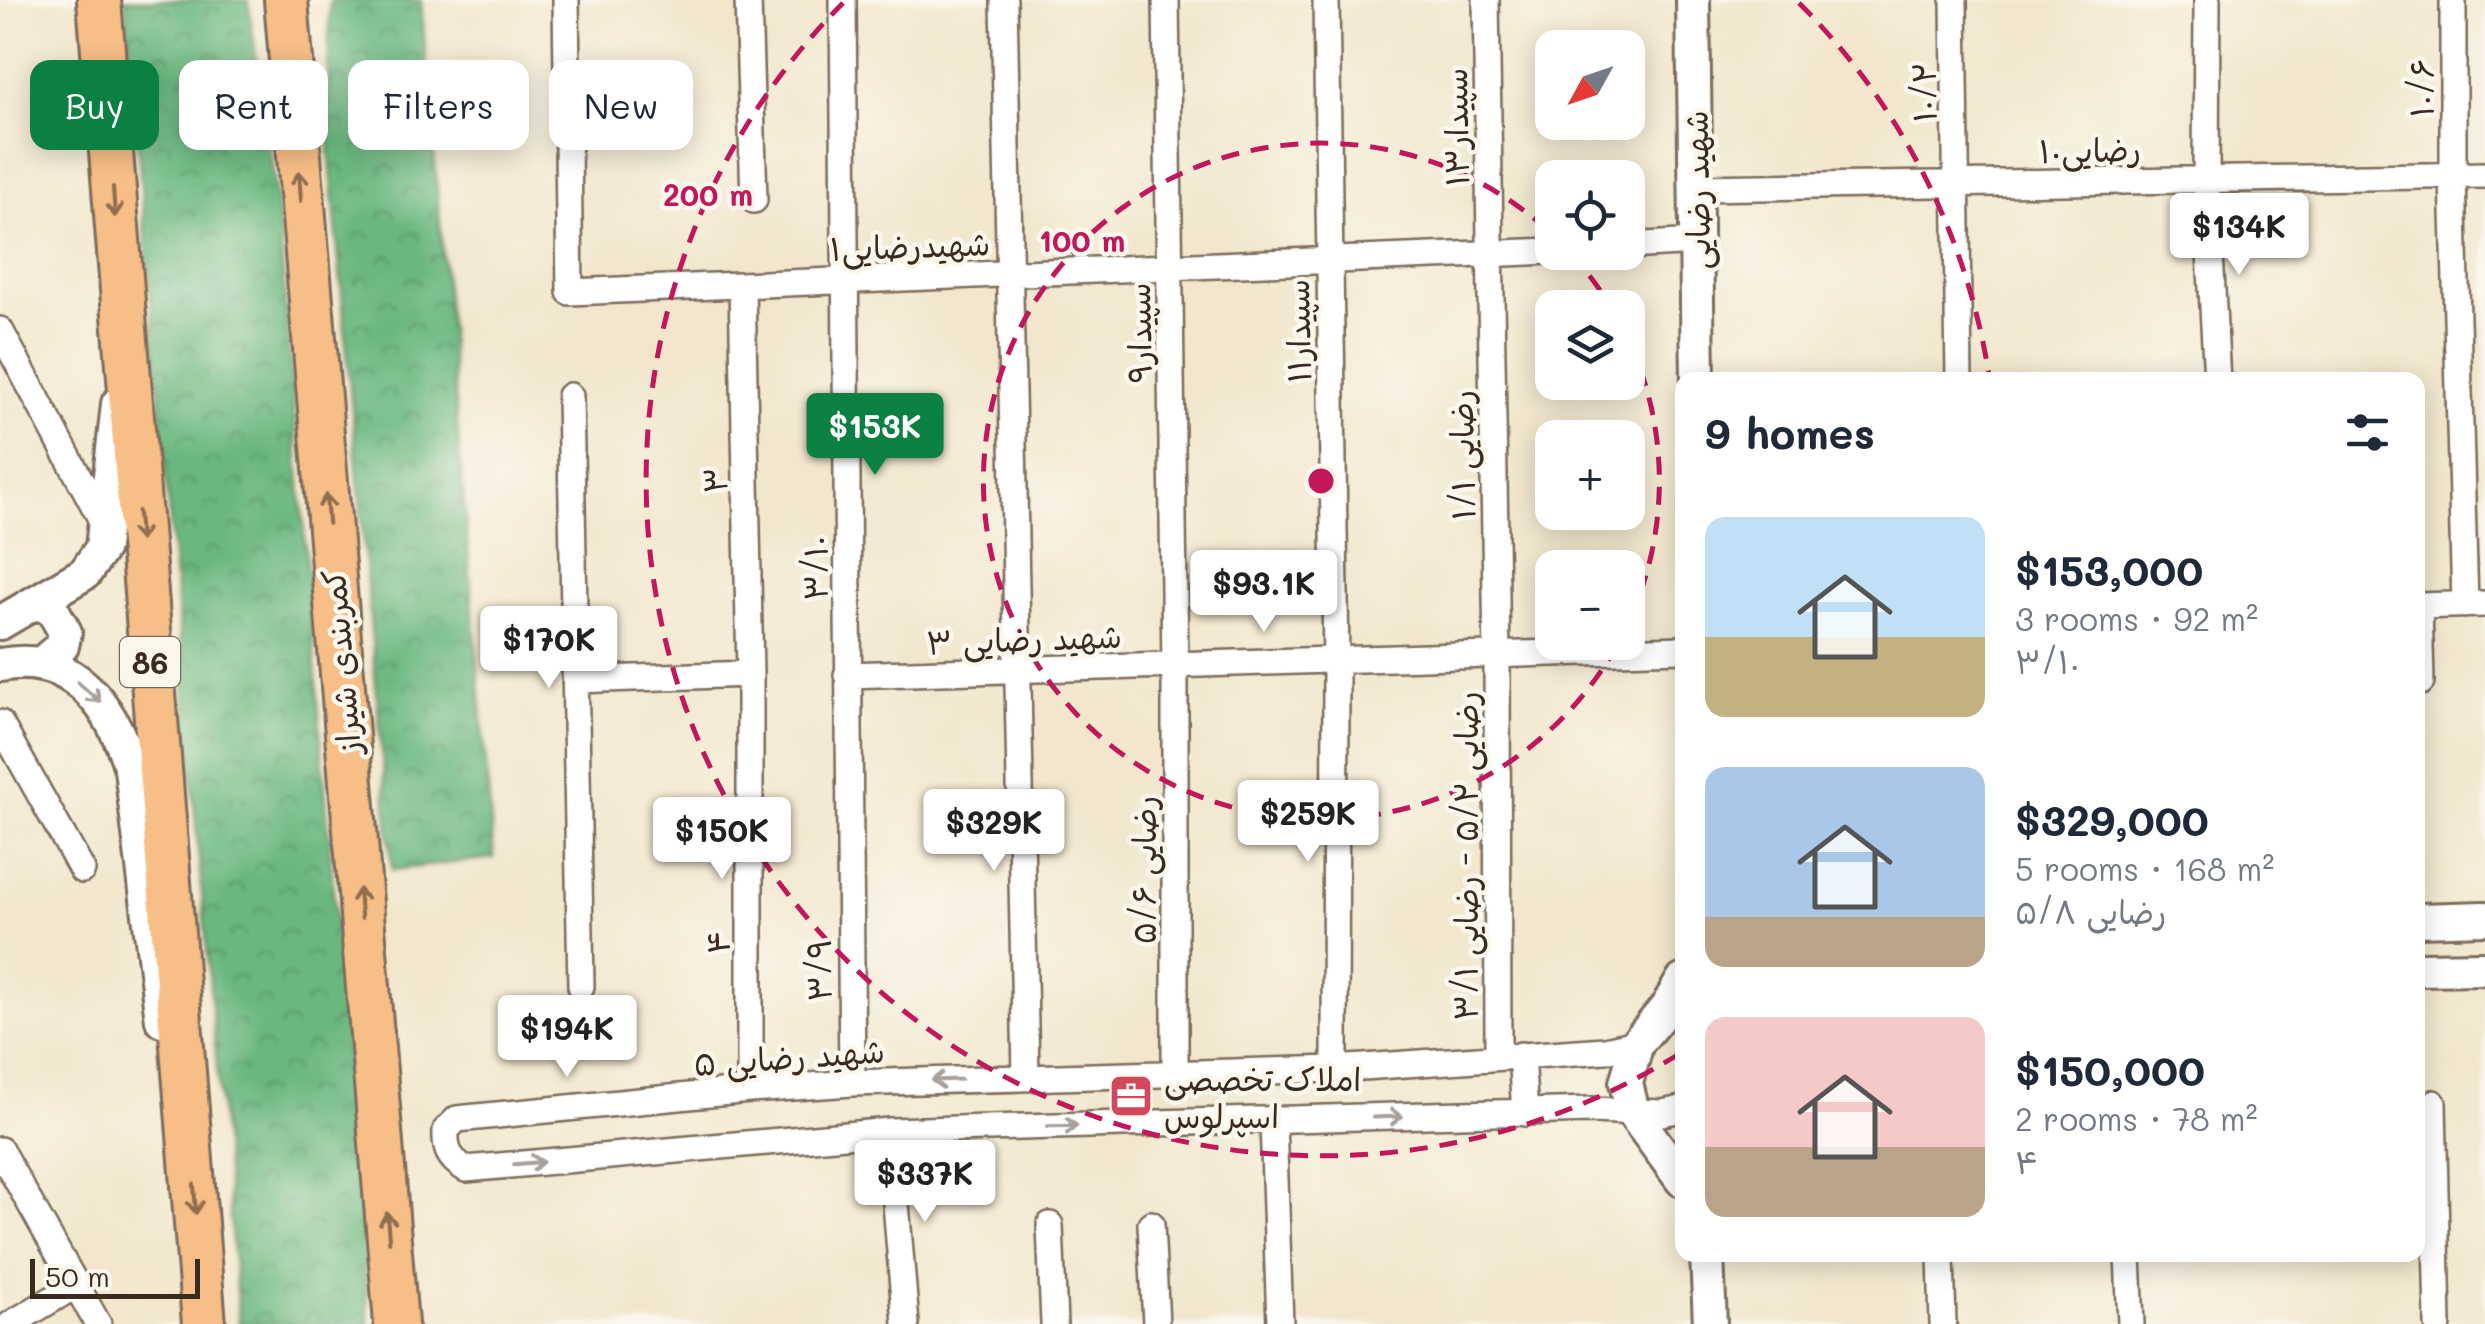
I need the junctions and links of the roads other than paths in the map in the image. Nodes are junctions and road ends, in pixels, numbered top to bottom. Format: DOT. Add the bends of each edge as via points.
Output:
graph roads {
  1 [pos="99,0"];
  2 [pos="566,0"];
  3 [pos="748,0"];
  4 [pos="843,0"];
  5 [pos="1004,0"];
  6 [pos="1166,0"];
  7 [pos="1326,0"];
  8 [pos="1486,0"];
  9 [pos="1694,0"];
  10 [pos="1954,0"];
  11 [pos="2207,0"];
  12 [pos="2453,0"];
  13 [pos="289,7"];
  14 [pos="2485,175"];
  15 [pos="2454,176"];
  16 [pos="2206,180"];
  17 [pos="1956,184"];
  18 [pos="1696,188"];
  19 [pos="754,200"];
  20 [pos="1697,242"];
  21 [pos="1645,245"];
  22 [pos="1535,251"];
  23 [pos="1489,253"];
  24 [pos="1328,260"];
  25 [pos="1169,267"];
  26 [pos="1008,273"];
  27 [pos="847,280"];
  28 [pos="742,285"];
  29 [pos="0,330"];
  30 [pos="125,350"];
  31 [pos="1698,372"];
  32 [pos="1959,372"];
  33 [pos="2217,372"];
  34 [pos="570,396"];
  35 [pos="104,524"];
  36 [pos="36,603"];
  37 [pos="2475,605"];
  38 [pos="2425,606"];
  39 [pos="0,622"];
  40 [pos="1675,650"];
  41 [pos="1498,656"];
  42 [pos="1336,661"];
  43 [pos="41,664"];
  44 [pos="0,665"];
  45 [pos="1175,666"];
  46 [pos="1017,671"];
  47 [pos="750,674"];
  48 [pos="847,676"];
  49 [pos="576,680"];
  50 [pos="0,723"];
  51 [pos="82,870"];
  52 [pos="2485,918"];
  53 [pos="2425,920"];
  54 [pos="2485,968"];
  55 [pos="2425,969"];
  56 [pos="581,986"];
  57 [pos="1675,994"];
  58 [pos="1637,1043"];
  59 [pos="1510,1056"];
  60 [pos="1335,1069"];
  61 [pos="1175,1074"];
  62 [pos="1026,1076"];
  63 [pos="852,1083"];
  64 [pos="750,1090"];
  65 [pos="2433,1102"];
  66 [pos="1675,1110"];
  67 [pos="1525,1113"];
  68 [pos="1633,1113"];
  69 [pos="1273,1121"];
  70 [pos="890,1130"];
  71 [pos="190,1138"];
  72 [pos="0,1150"];
  73 [pos="1675,1170"];
  74 [pos="1151,1224"];
  75 [pos="1050,1225"];
  76 [pos="1707,1262"];
  77 [pos="1941,1262"];
  78 [pos="2128,1262"];
  79 [pos="76,1285"];
  80 [pos="10,1324"];
  81 [pos="98,1324"];
  82 [pos="204,1324"];
  83 [pos="396,1324"];
  84 [pos="906,1324"];
  85 [pos="1054,1324"];
  86 [pos="1156,1324"];
  87 [pos="1280,1324"];
  88 [pos="1710,1324"];
  89 [pos="1943,1324"];
  90 [pos="2131,1324"];
  91 [pos="2438,1324"];
  1 -- 30 [label="highway, 86, one-way"];
  2 -- 28 [label="street, شهیدرضایی۱" via="570,292"];
  3 -- 19 [label="street"];
  4 -- 27 [label="street, ۳/۱۰"];
  5 -- 26 [label="street"];
  6 -- 25 [label="street, سپیدار۹"];
  7 -- 24 [label="street, سپیدار۱۱"];
  8 -- 23 [label="street, سپیدار۱۳"];
  9 -- 18 [label="street, شهید رضایی"];
  10 -- 17 [label="street, ۱۰/۲"];
  11 -- 16 [label="street"];
  12 -- 15 [label="street, ۱۰/۶"];
  83 -- 13 [label="highway, کمربندی شیراز, one-way"];
  14 -- 15 [label="street, رضایی۱۰"];
  15 -- 16 [label="street, رضایی۱۰"];
  15 -- 37 [label="street, ۱۰/۶"];
  16 -- 17 [label="street, رضایی۱۰"];
  16 -- 33 [label="street"];
  17 -- 18 [label="street, رضایی۱۰"];
  17 -- 32 [label="street, ۱۰/۲"];
  18 -- 20 [label="street, شهید رضایی"];
  20 -- 21 [label="street"];
  20 -- 31 [label="street, شهید رضایی"];
  22 -- 23 [label="street, شهیدرضایی۱"];
  23 -- 24 [label="street, شهیدرضایی۱"];
  23 -- 41 [label="street, رضایی ۱/۱"];
  24 -- 25 [label="street, شهیدرضایی۱"];
  24 -- 42 [label="street, سپیدار۱۱"];
  25 -- 26 [label="street, شهیدرضایی۱"];
  25 -- 45 [label="street, سپیدار۹"];
  26 -- 27 [label="street, شهیدرضایی۱"];
  26 -- 46 [label="street"];
  27 -- 28 [label="street, شهیدرضایی۱"];
  27 -- 48 [label="street, ۳/۱۰"];
  28 -- 47 [label="street, ۳"];
  29 -- 35 [label="street"];
  30 -- 35 [label="street"];
  30 -- 71 [label="highway, 86, one-way"];
  34 -- 49 [label="street"];
  35 -- 36 [label="street" via="102,548 86,573"];
  36 -- 39 [label="street"];
  36 -- 43 [label="street" via="52,609 65,632 62,646"];
  37 -- 38 [label="street"];
  40 -- 41 [label="street, شهید رضایی ۳"];
  41 -- 42 [label="street, شهید رضایی ۳"];
  41 -- 59 [label="street, رضایی ۵/۲ - رضایی ۳/۱"];
  42 -- 45 [label="street, شهید رضایی ۳"];
  42 -- 60 [label="street, سپیدار۱۱"];
  43 -- 44 [label="street"];
  43 -- 71 [label="street, one-way" via="90,690 121,734 139,822 158,996"];
  45 -- 46 [label="street, شهید رضایی ۳"];
  45 -- 61 [label="street, رضایی ۵/۶"];
  46 -- 48 [label="street, شهید رضایی ۳"];
  46 -- 62 [label="street"];
  47 -- 49 [label="street"];
  47 -- 64 [label="street, ۴"];
  48 -- 63 [label="street, ۳/۹"];
  49 -- 56 [label="street"];
  50 -- 51 [label="street"];
  52 -- 53 [label="street"];
  54 -- 55 [label="street"];
  57 -- 58 [label="street"];
  58 -- 59 [label="street, شهید رضایی ۵"];
  58 -- 68 [label="street" via="1626,1083"];
  59 -- 60 [label="street, شهید رضایی ۵"];
  59 -- 67 [label="street, رضایی ۵/۲ - رضایی ۳/۱"];
  60 -- 61 [label="street, شهید رضایی ۵"];
  61 -- 62 [label="street, شهید رضایی ۵"];
  62 -- 63 [label="street, شهید رضایی ۵, one-way"];
  63 -- 64 [label="street, شهید رضایی ۵"];
  64 -- 70 [label="street, شهید رضایی ۵, one-way" via="457,1119 446,1130 446,1144 452,1160 466,1168"];
  65 -- 91 [label="street"];
  66 -- 68 [label="street, شهید رضایی ۵"];
  67 -- 68 [label="street, شهید رضایی ۵"];
  69 -- 67 [label="street, شهید رضایی ۵, one-way"];
  68 -- 73 [label="street"];
  70 -- 69 [label="street, شهید رضایی ۵, one-way"];
  69 -- 87 [label="street"];
  70 -- 84 [label="street"];
  71 -- 82 [label="highway, 86, one-way"];
  72 -- 79 [label="street"];
  74 -- 86 [label="street"];
  75 -- 85 [label="street"];
  76 -- 88 [label="street"];
  77 -- 89 [label="street"];
  78 -- 90 [label="street"];
  79 -- 80 [label="street"];
  79 -- 81 [label="street"];
}
